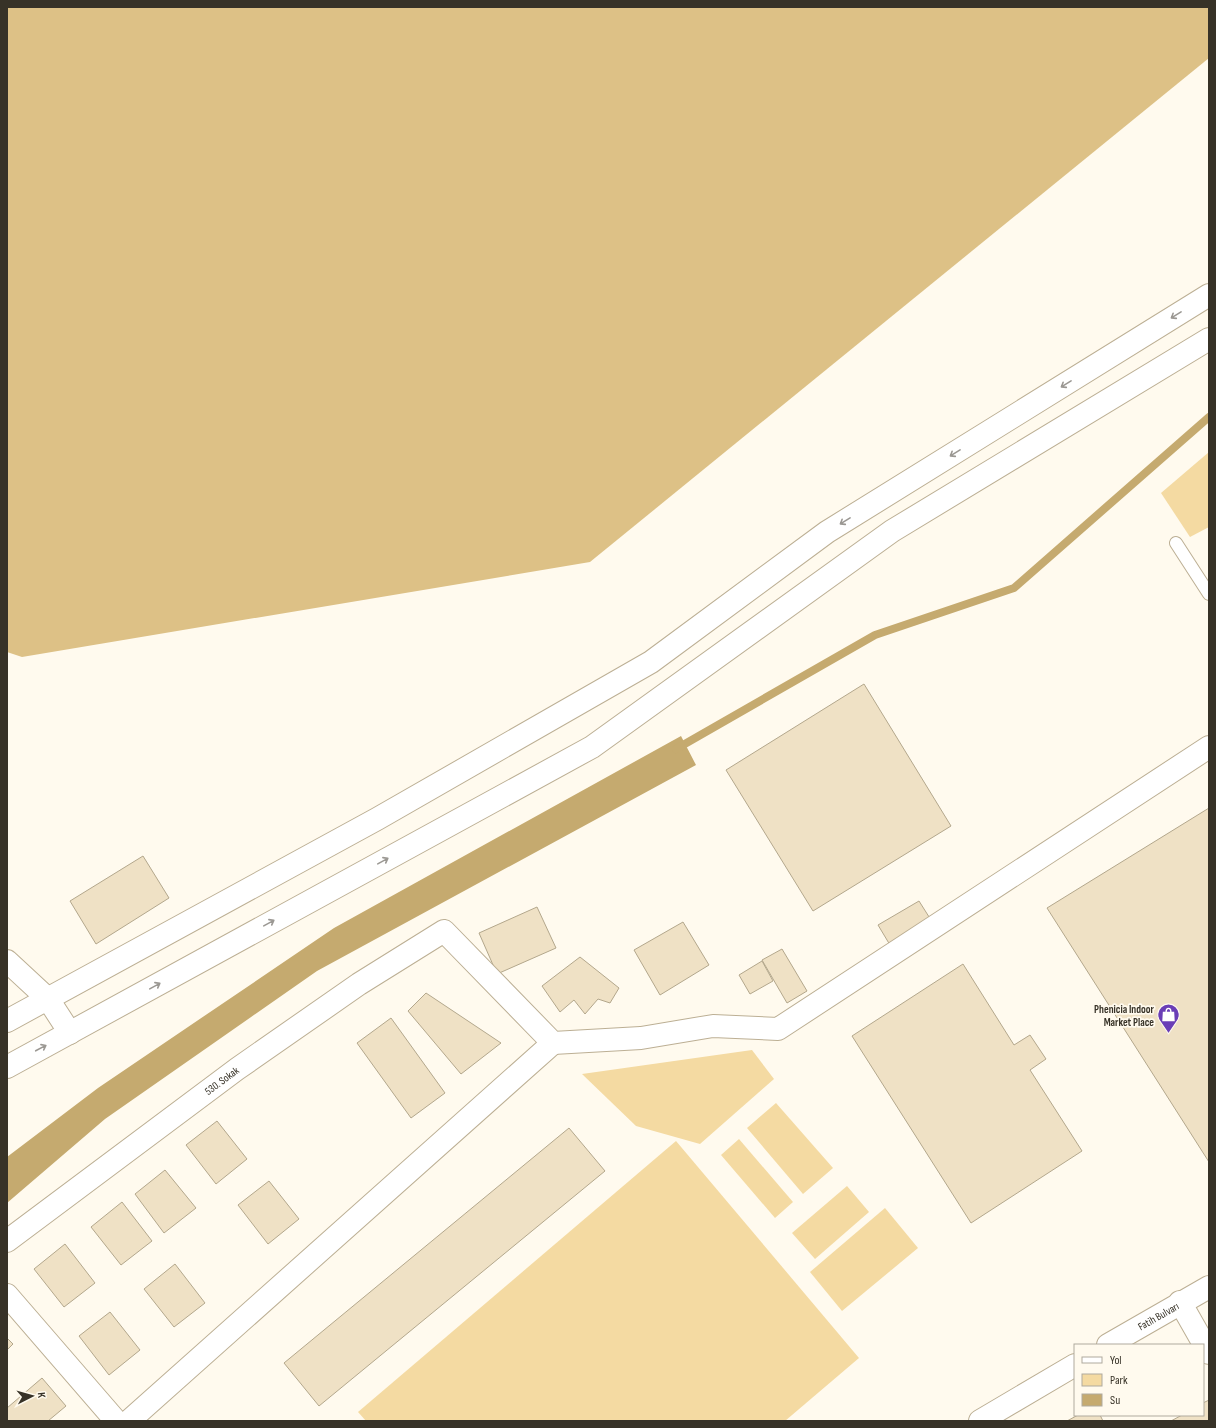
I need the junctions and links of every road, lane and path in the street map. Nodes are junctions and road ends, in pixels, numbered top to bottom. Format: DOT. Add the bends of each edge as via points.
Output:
graph roads {
  1 [pos="1209,295"];
  2 [pos="1209,339"];
  3 [pos="1176,543"];
  4 [pos="1209,594"];
  5 [pos="1209,746"];
  6 [pos="7,961"];
  7 [pos="48,999"];
  8 [pos="7,1021"];
  9 [pos="70,1033"];
  10 [pos="553,1043"];
  11 [pos="7,1067"];
  12 [pos="7,1241"];
  13 [pos="1209,1287"];
  14 [pos="7,1295"];
  15 [pos="1180,1302"];
  16 [pos="1110,1344"];
  17 [pos="1204,1344"];
  18 [pos="1204,1344"];
  19 [pos="1209,1353"];
  20 [pos="1074,1366"];
  21 [pos="995,1417"];
  22 [pos="116,1421"];
  23 [pos="129,1421"];
  1 -- 7 [label="street, one-way" via="827,532 651,662 377,819"];
  9 -- 2 [label="street, one-way" via="592,747 892,531"];
  3 -- 4 [label="lane"];
  5 -- 10 [label="street" via="778,1029 713,1026 641,1038"];
  6 -- 7 [label="street"];
  7 -- 8 [label="street"];
  7 -- 9 [label="street"];
  11 -- 9 [label="street, one-way"];
  10 -- 12 [label="street, 530. Sokak" via="444,931 359,984 237,1069"];
  10 -- 23 [label="street"];
  13 -- 15 [label="street, Fatih Bulvarı"];
  14 -- 22 [label="street"];
  15 -- 16 [label="street, Fatih Bulvarı"];
  15 -- 17 [label="street"];
  18 -- 19 [label="street"];
  20 -- 21 [label="street"];
}
